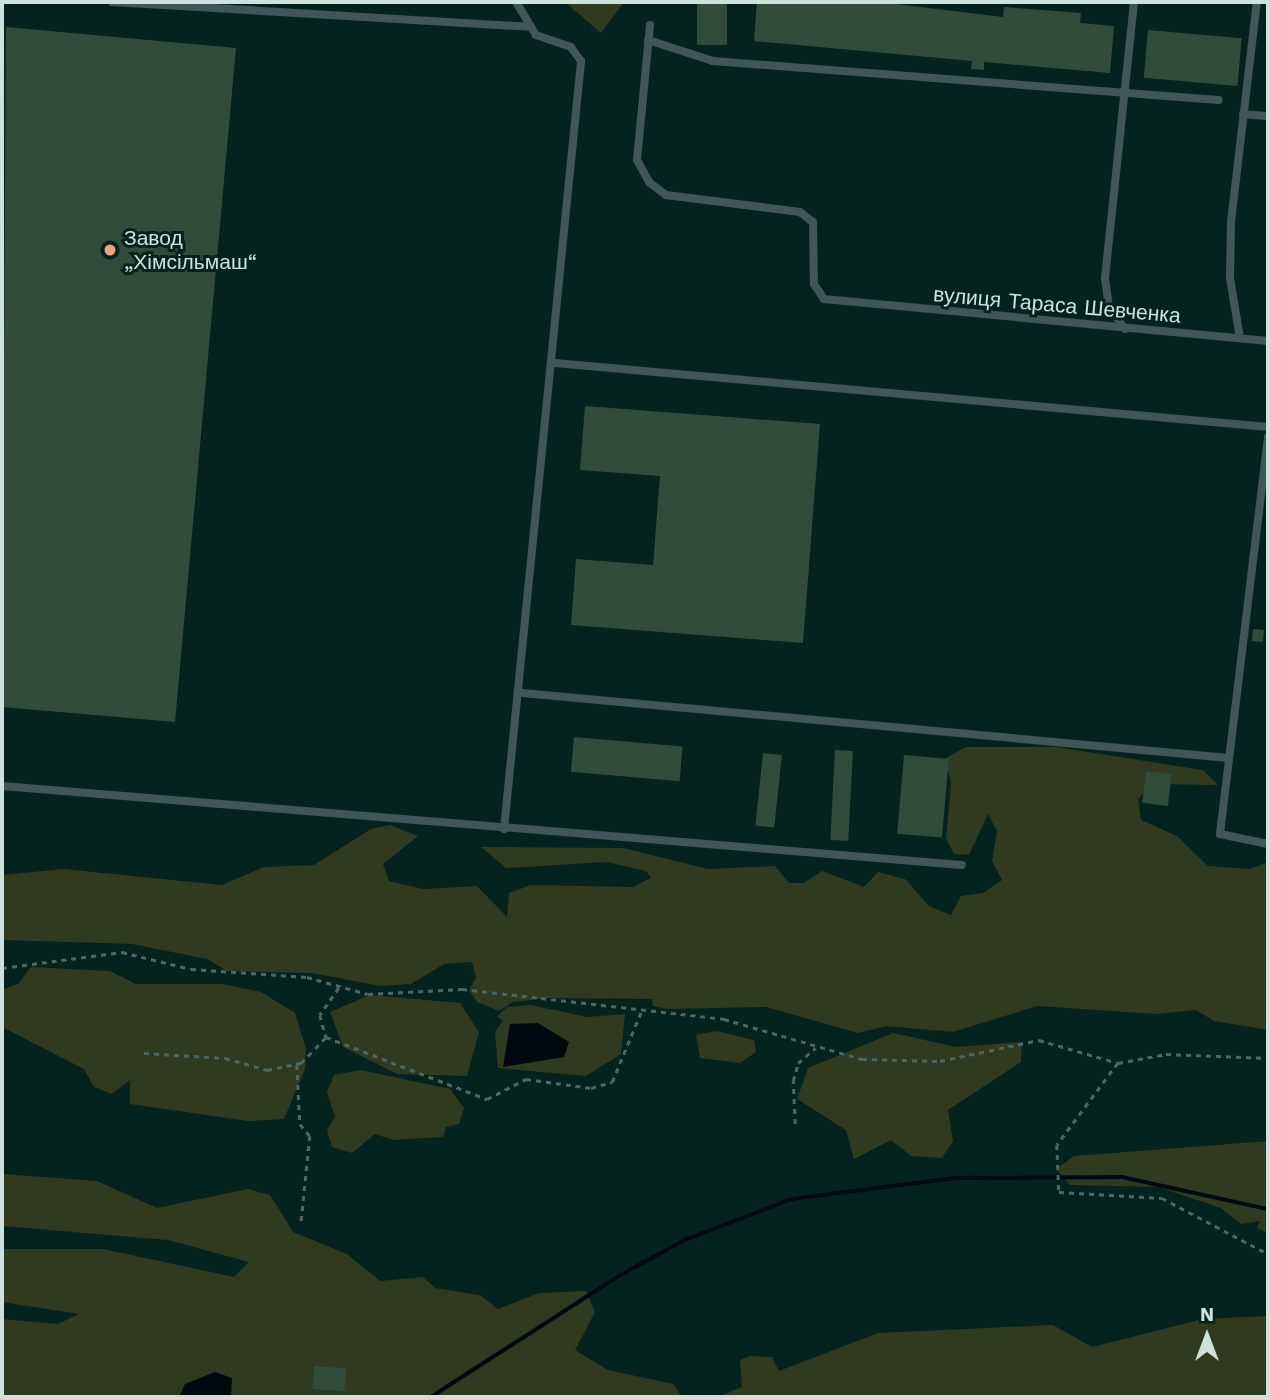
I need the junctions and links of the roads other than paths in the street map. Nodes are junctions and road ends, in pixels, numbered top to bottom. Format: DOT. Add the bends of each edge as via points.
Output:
graph roads {
  1 [pos="112,2"];
  2 [pos="516,2"];
  3 [pos="1133,2"];
  4 [pos="1257,2"];
  5 [pos="650,25"];
  6 [pos="530,27"];
  7 [pos="648,40"];
  8 [pos="1124,93"];
  9 [pos="1218,100"];
  10 [pos="1243,114"];
  11 [pos="1268,116"];
  12 [pos="1125,329"];
  13 [pos="1240,338"];
  14 [pos="1268,341"];
  15 [pos="555,363"];
  16 [pos="1268,427"];
  17 [pos="1268,437"];
  18 [pos="1264,509"];
  19 [pos="522,693"];
  20 [pos="1229,758"];
  21 [pos="2,786"];
  22 [pos="504,829"];
  23 [pos="1268,844"];
  24 [pos="962,865"];
  1 -- 6 [label="lane"];
  2 -- 6 [label="lane"];
  3 -- 8 [label="lane"];
  4 -- 10 [label="lane"];
  5 -- 7 [label="lane"];
  6 -- 15 [label="lane" via="536,35 571,47 581,61"];
  7 -- 8 [label="lane" via="713,61"];
  7 -- 12 [label="lane, вулиця Тараса Шевченка" via="637,160 650,183 666,195 800,212 813,222 814,284 824,299 843,305"];
  8 -- 9 [label="lane"];
  8 -- 12 [label="lane" via="1105,278 1109,307"];
  10 -- 11 [label="lane"];
  10 -- 13 [label="lane" via="1230,267"];
  12 -- 13 [label="lane, вулиця Тараса Шевченка"];
  13 -- 14 [label="lane, вулиця Тараса Шевченка"];
  15 -- 16 [label="lane"];
  15 -- 19 [label="lane"];
  17 -- 18 [label="lane"];
  18 -- 20 [label="lane"];
  19 -- 20 [label="lane"];
  19 -- 22 [label="lane"];
  20 -- 23 [label="lane" via="1220,834"];
  21 -- 22 [label="lane"];
  22 -- 24 [label="lane"];
}
